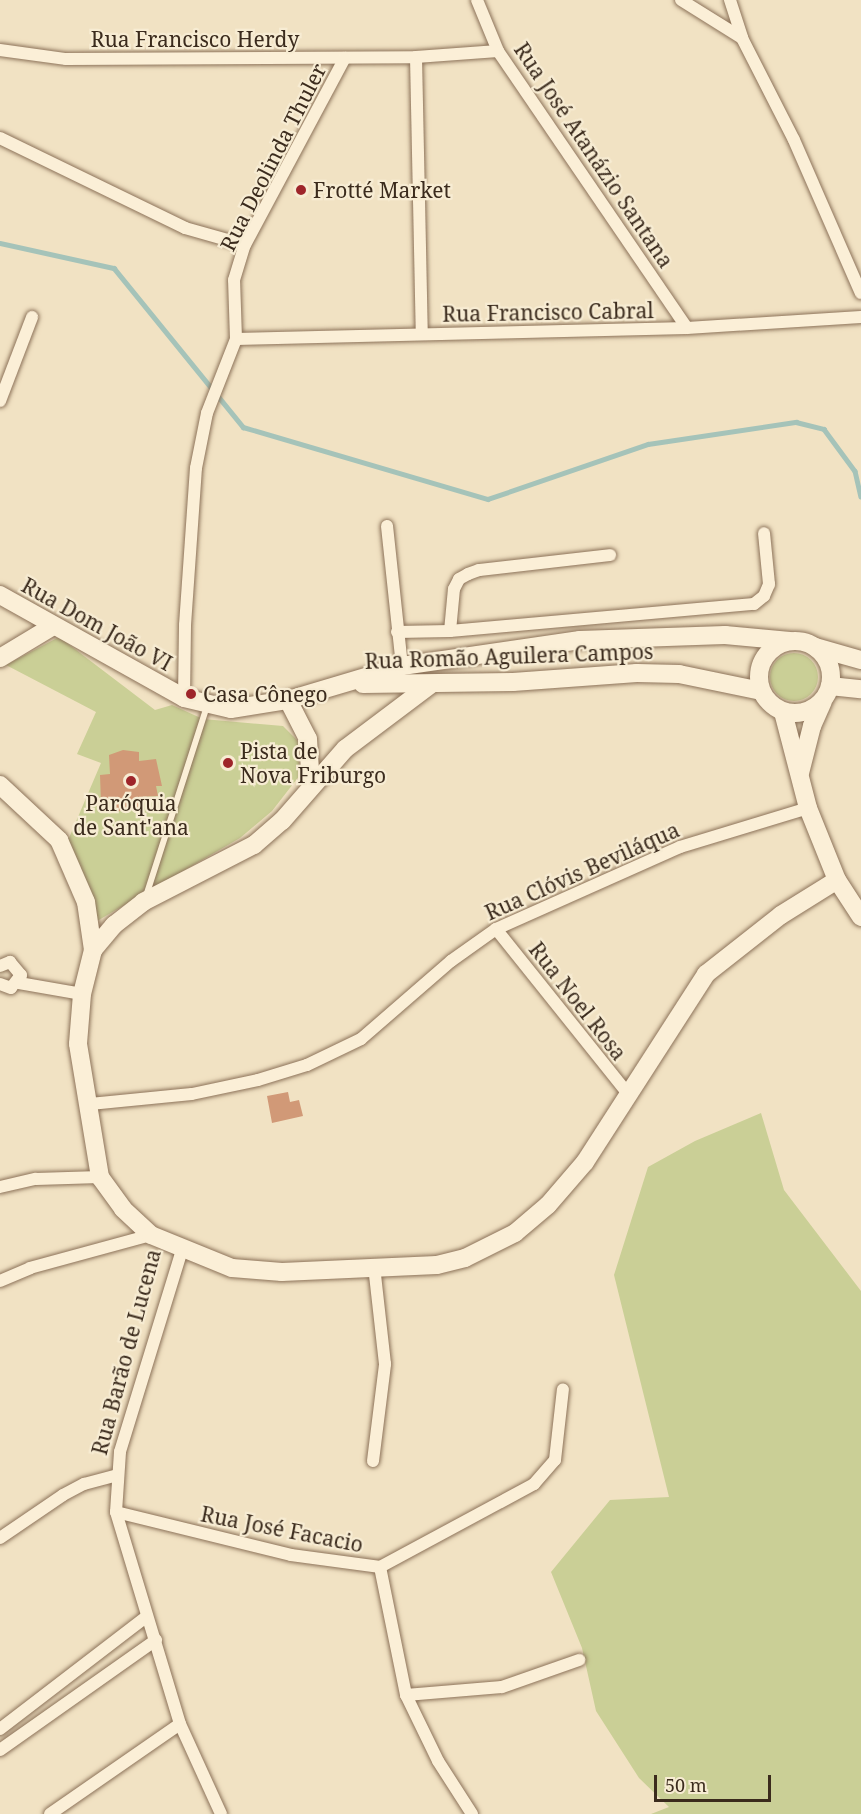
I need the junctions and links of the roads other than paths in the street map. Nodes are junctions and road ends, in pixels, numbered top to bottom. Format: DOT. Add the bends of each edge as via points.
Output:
graph roads {
  1 [pos="477,0"];
  2 [pos="681,0"];
  3 [pos="730,0"];
  4 [pos="742,39"];
  5 [pos="0,50"];
  6 [pos="498,51"];
  7 [pos="416,57"];
  8 [pos="345,58"];
  9 [pos="0,138"];
  10 [pos="245,245"];
  11 [pos="861,293"];
  12 [pos="32,317"];
  13 [pos="861,317"];
  14 [pos="687,328"];
  15 [pos="422,334"];
  16 [pos="237,339"];
  17 [pos="0,401"];
  18 [pos="387,526"];
  19 [pos="764,533"];
  20 [pos="610,555"];
  21 [pos="0,596"];
  22 [pos="53,626"];
  23 [pos="450,631"];
  24 [pos="397,632"];
  25 [pos="790,641"];
  26 [pos="815,647"];
  27 [pos="0,658"];
  28 [pos="861,660"];
  29 [pos="402,666"];
  30 [pos="346,684"];
  31 [pos="430,685"];
  32 [pos="861,689"];
  33 [pos="761,691"];
  34 [pos="827,692"];
  35 [pos="184,698"];
  36 [pos="288,700"];
  37 [pos="208,705"];
  38 [pos="783,712"];
  39 [pos="800,773"];
  40 [pos="0,785"];
  41 [pos="311,787"];
  42 [pos="808,808"];
  43 [pos="837,880"];
  44 [pos="143,902"];
  45 [pos="861,917"];
  46 [pos="496,928"];
  47 [pos="93,950"];
  48 [pos="0,966"];
  49 [pos="19,983"];
  50 [pos="0,984"];
  51 [pos="82,994"];
  52 [pos="630,1096"];
  53 [pos="90,1104"];
  54 [pos="100,1177"];
  55 [pos="0,1186"];
  56 [pos="151,1235"];
  57 [pos="182,1250"];
  58 [pos="374,1266"];
  59 [pos="0,1281"];
  60 [pos="563,1389"];
  61 [pos="373,1461"];
  62 [pos="117,1475"];
  63 [pos="116,1512"];
  64 [pos="0,1538"];
  65 [pos="380,1567"];
  66 [pos="146,1617"];
  67 [pos="156,1640"];
  68 [pos="579,1660"];
  69 [pos="406,1695"];
  70 [pos="180,1724"];
  71 [pos="0,1729"];
  72 [pos="0,1750"];
  73 [pos="50,1814"];
  74 [pos="221,1814"];
  75 [pos="472,1814"];
  1 -- 6 [label="street, Rua José Atanázio Santana"];
  2 -- 4 [label="street"];
  3 -- 4 [label="street"];
  4 -- 11 [label="street" via="799,150"];
  5 -- 8 [label="street, Rua Francisco Herdy" via="66,59"];
  6 -- 7 [label="street, Rua Francisco Herdy"];
  6 -- 14 [label="street, Rua José Atanázio Santana"];
  7 -- 8 [label="street, Rua Francisco Herdy"];
  7 -- 15 [label="street"];
  8 -- 10 [label="street, Rua Deolinda Thuler"];
  9 -- 10 [label="street" via="185,228"];
  10 -- 16 [label="street, Rua Deolinda Thuler" via="234,280"];
  12 -- 17 [label="street"];
  13 -- 14 [label="street, Rua Francisco Cabral"];
  14 -- 15 [label="street, Rua Francisco Cabral"];
  15 -- 16 [label="street, Rua Francisco Cabral"];
  16 -- 35 [label="street, Rua Deolinda Thuler" via="207,413 195,468"];
  18 -- 24 [label="street"];
  19 -- 23 [label="street" via="769,584 764,596 754,604"];
  20 -- 23 [label="street" via="468,574 459,579 454,589"];
  21 -- 22 [label="street, Rua Dom João VI"];
  22 -- 27 [label="street"];
  22 -- 35 [label="street, Rua Dom João VI"];
  23 -- 24 [label="street"];
  24 -- 29 [label="street"];
  25 -- 26 [label="street"];
  25 -- 29 [label="street, Rua Romão Aguilera Campos" via="725,635 580,640"];
  25 -- 33 [label="street" via="765,656 759,669"];
  26 -- 28 [label="street"];
  26 -- 34 [label="street" via="827,661"];
  29 -- 30 [label="street, Rua Romão Aguilera Campos"];
  30 -- 31 [label="street, Rua Romão Aguilera Campos"];
  30 -- 36 [label="street, Rua Dom João VI"];
  31 -- 33 [label="street, Rua Romão Aguilera Campos" via="638,673 679,674"];
  31 -- 41 [label="street" via="345,749"];
  32 -- 34 [label="street"];
  33 -- 38 [label="street" via="770,704"];
  34 -- 38 [label="street" via="806,712"];
  34 -- 39 [label="street" via="812,726"];
  35 -- 37 [label="street, Rua Dom João VI"];
  36 -- 37 [label="street, Rua Dom João VI" via="231,709"];
  36 -- 41 [label="street" via="309,739"];
  37 -- 44 [label="lane"];
  38 -- 39 [label="street"];
  39 -- 42 [label="street"];
  40 -- 47 [label="street" via="59,840 86,902"];
  41 -- 44 [label="street" via="254,845"];
  42 -- 43 [label="street"];
  42 -- 46 [label="street, Rua Clóvis Beviláqua" via="680,847"];
  43 -- 45 [label="street"];
  43 -- 52 [label="street" via="781,915 706,974"];
  44 -- 47 [label="street" via="114,925"];
  46 -- 52 [label="street, Rua Noel Rosa"];
  46 -- 53 [label="street, Rua Clóvis Beviláqua" via="451,961 361,1039 307,1065 192,1094"];
  47 -- 51 [label="street, Rua Barão de Lucena"];
  48 -- 49 [label="street" via="10,962 18,967"];
  49 -- 50 [label="street" via="11,988"];
  49 -- 51 [label="street"];
  51 -- 53 [label="street, Rua Barão de Lucena" via="78,1044"];
  52 -- 58 [label="street" via="578,1170 548,1205 515,1233 465,1258 437,1265"];
  53 -- 54 [label="street, Rua Barão de Lucena"];
  54 -- 55 [label="street" via="36,1179"];
  54 -- 56 [label="street, Rua Barão de Lucena" via="123,1209"];
  56 -- 57 [label="street, Rua Barão de Lucena"];
  56 -- 59 [label="street" via="30,1268"];
  57 -- 58 [label="street" via="232,1268 282,1272"];
  57 -- 62 [label="street, Rua Barão de Lucena" via="152,1338"];
  58 -- 61 [label="street" via="385,1364"];
  60 -- 65 [label="street, Rua José Facacio" via="555,1460 534,1484"];
  62 -- 63 [label="street, Rua Barão de Lucena"];
  62 -- 64 [label="street" via="84,1484"];
  63 -- 65 [label="street, Rua José Facacio" via="291,1555"];
  63 -- 66 [label="street, Rua Barão de Lucena"];
  65 -- 69 [label="street"];
  66 -- 67 [label="street, Rua Barão de Lucena"];
  66 -- 71 [label="street"];
  67 -- 70 [label="street, Rua Barão de Lucena"];
  67 -- 72 [label="street"];
  68 -- 69 [label="street" via="502,1687"];
  69 -- 75 [label="street" via="438,1761"];
  70 -- 73 [label="street"];
  70 -- 74 [label="street, Rua Barão de Lucena"];
}
